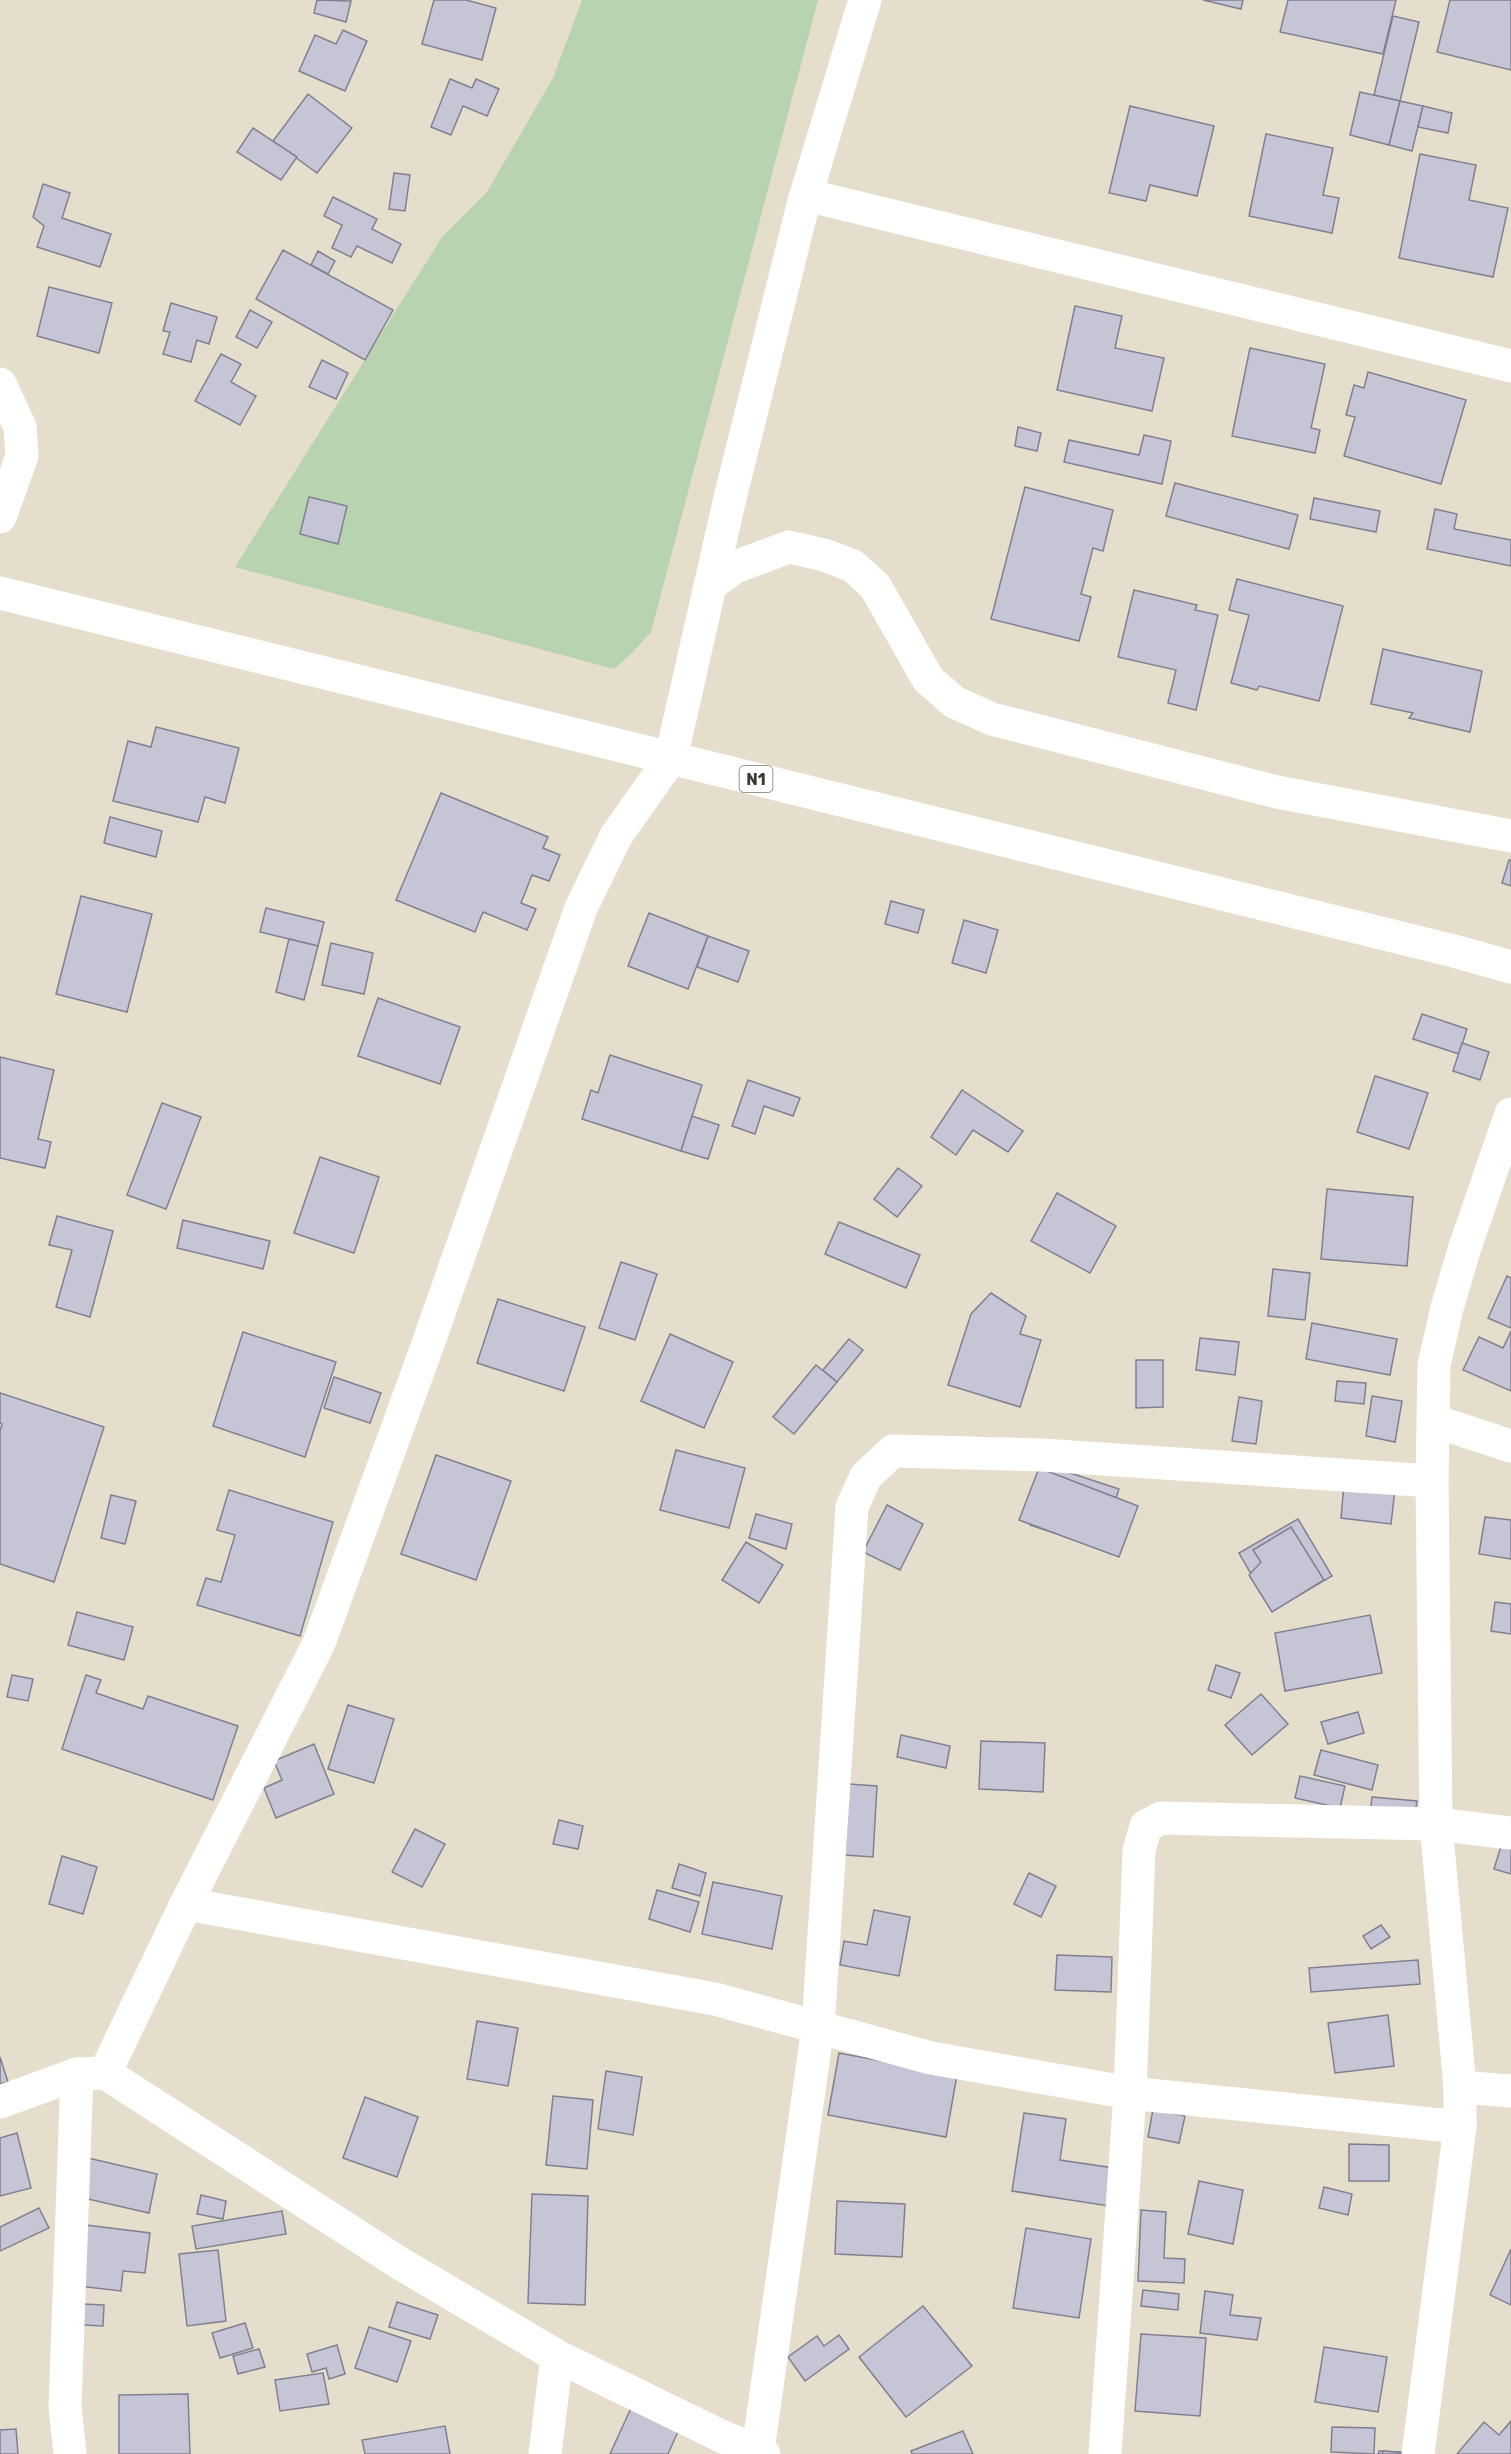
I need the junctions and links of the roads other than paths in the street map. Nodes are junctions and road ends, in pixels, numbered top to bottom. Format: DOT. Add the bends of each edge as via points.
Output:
graph roads {
  1 [pos="865,0"];
  2 [pos="806,195"];
  3 [pos="1511,366"];
  4 [pos="0,384"];
  5 [pos="0,517"];
  6 [pos="710,585"];
  7 [pos="0,592"];
  8 [pos="671,758"];
  9 [pos="1511,836"];
  10 [pos="1511,967"];
  11 [pos="1511,1114"];
  12 [pos="1434,1421"];
  13 [pos="1511,1446"];
  14 [pos="1432,1481"];
  15 [pos="1436,1824"];
  16 [pos="1511,1833"];
  17 [pos="186,1905"];
  18 [pos="818,2027"];
  19 [pos="91,2073"];
  20 [pos="1460,2087"];
  21 [pos="1511,2091"];
  22 [pos="1130,2093"];
  23 [pos="0,2102"];
  24 [pos="1460,2127"];
  25 [pos="557,2356"];
  26 [pos="761,2452"];
  27 [pos="70,2454"];
  28 [pos="545,2454"];
  29 [pos="1105,2454"];
  30 [pos="1418,2454"];
  1 -- 2 [label="main road"];
  2 -- 3 [label="main road"];
  2 -- 6 [label="main road"];
  4 -- 5 [label="main road" via="20,427 22,456"];
  6 -- 8 [label="main road"];
  6 -- 9 [label="main road" via="735,567 789,547 824,555 853,566 875,586 928,679 954,702 992,719 1277,792"];
  7 -- 8 [label="main road, N1"];
  8 -- 10 [label="main road, N1"];
  8 -- 17 [label="main road" via="616,836 581,908 318,1643"];
  11 -- 12 [label="main road" via="1447,1308 1434,1365"];
  12 -- 13 [label="main road"];
  12 -- 14 [label="main road"];
  14 -- 15 [label="main road"];
  14 -- 18 [label="main road" via="1042,1455 893,1451 866,1476 852,1507"];
  15 -- 16 [label="main road"];
  15 -- 20 [label="main road"];
  15 -- 22 [label="main road" via="1161,1818 1146,1826 1139,1850"];
  17 -- 18 [label="main road" via="715,1999"];
  17 -- 19 [label="main road"];
  18 -- 22 [label="main road" via="931,2058"];
  18 -- 26 [label="main road"];
  19 -- 23 [label="main road"];
  19 -- 25 [label="main road"];
  19 -- 27 [label="main road" via="65,2407"];
  20 -- 21 [label="main road"];
  20 -- 24 [label="main road"];
  22 -- 24 [label="main road"];
  22 -- 29 [label="main road"];
  24 -- 30 [label="main road"];
  25 -- 26 [label="main road"];
  25 -- 28 [label="main road"];
}
